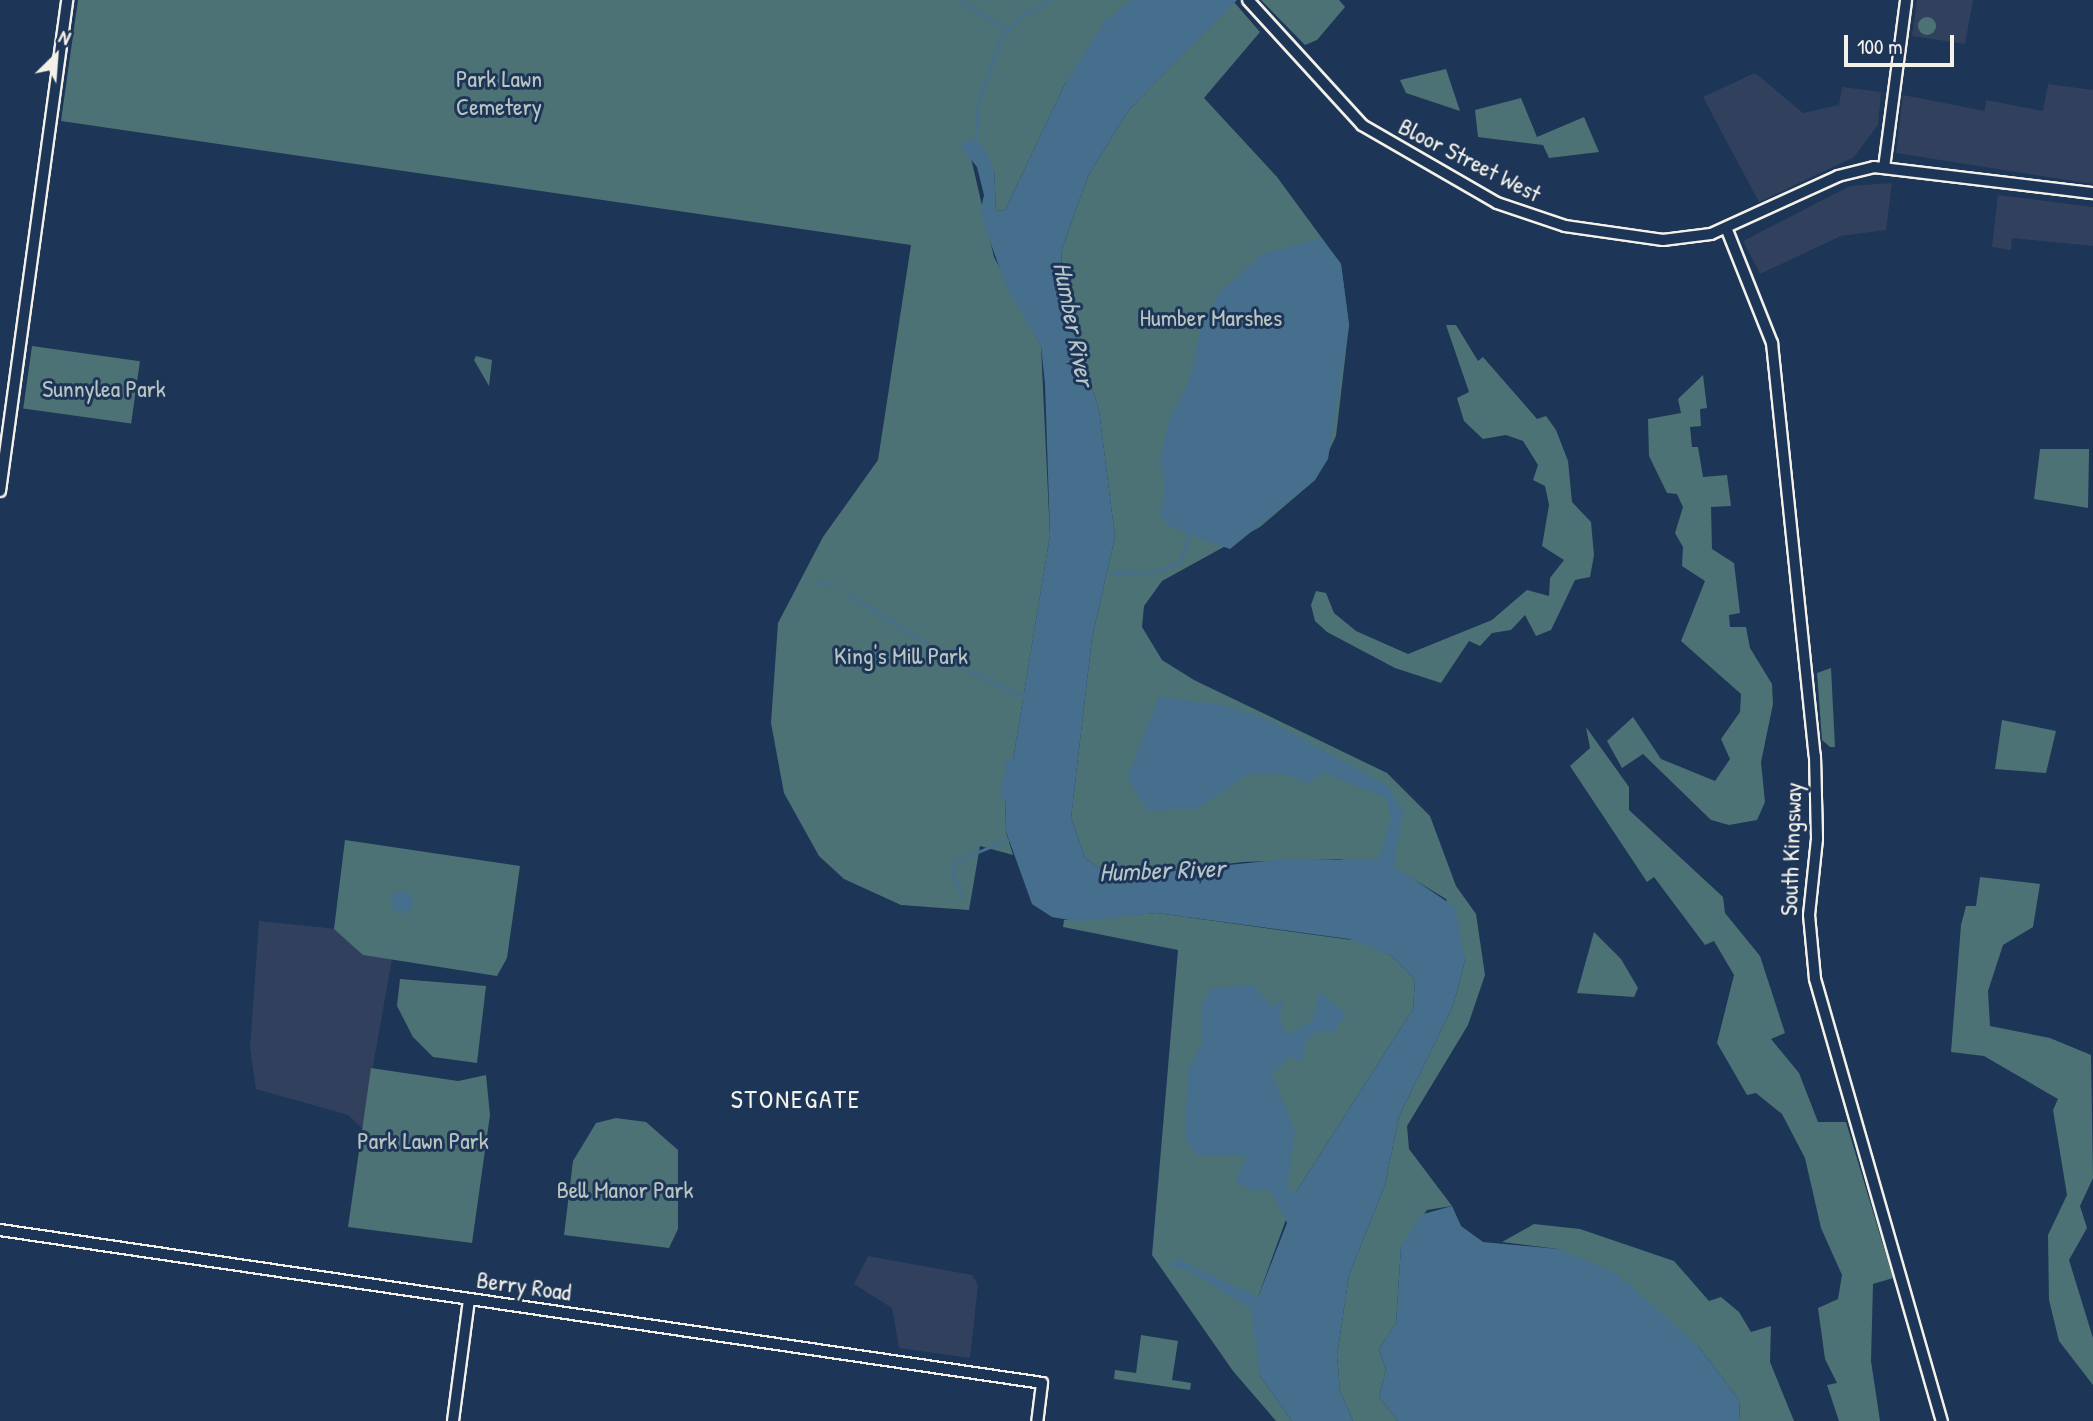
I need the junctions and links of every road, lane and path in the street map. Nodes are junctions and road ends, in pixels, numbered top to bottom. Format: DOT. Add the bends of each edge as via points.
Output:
graph roads {
  1 [pos="67,0"];
  2 [pos="1248,0"];
  3 [pos="1906,0"];
  4 [pos="1884,168"];
  5 [pos="2093,194"];
  6 [pos="1727,230"];
  7 [pos="0,491"];
  8 [pos="0,1230"];
  9 [pos="469,1300"];
  10 [pos="453,1421"];
  11 [pos="1037,1421"];
  12 [pos="1942,1421"];
  1 -- 7 [label="street"];
  2 -- 6 [label="main road, Bloor Street West" via="1362,125 1509,208 1565,226 1663,240"];
  3 -- 4 [label="street"];
  4 -- 5 [label="main road, Bloor Street West"];
  4 -- 6 [label="main road, Bloor Street West" via="1838,176"];
  6 -- 12 [label="street, South Kingsway" via="1772,344 1815,756 1817,839 1809,915 1815,979"];
  8 -- 9 [label="street, Berry Road"];
  9 -- 10 [label="street"];
  9 -- 11 [label="street, Berry Road" via="1042,1383"];
}
